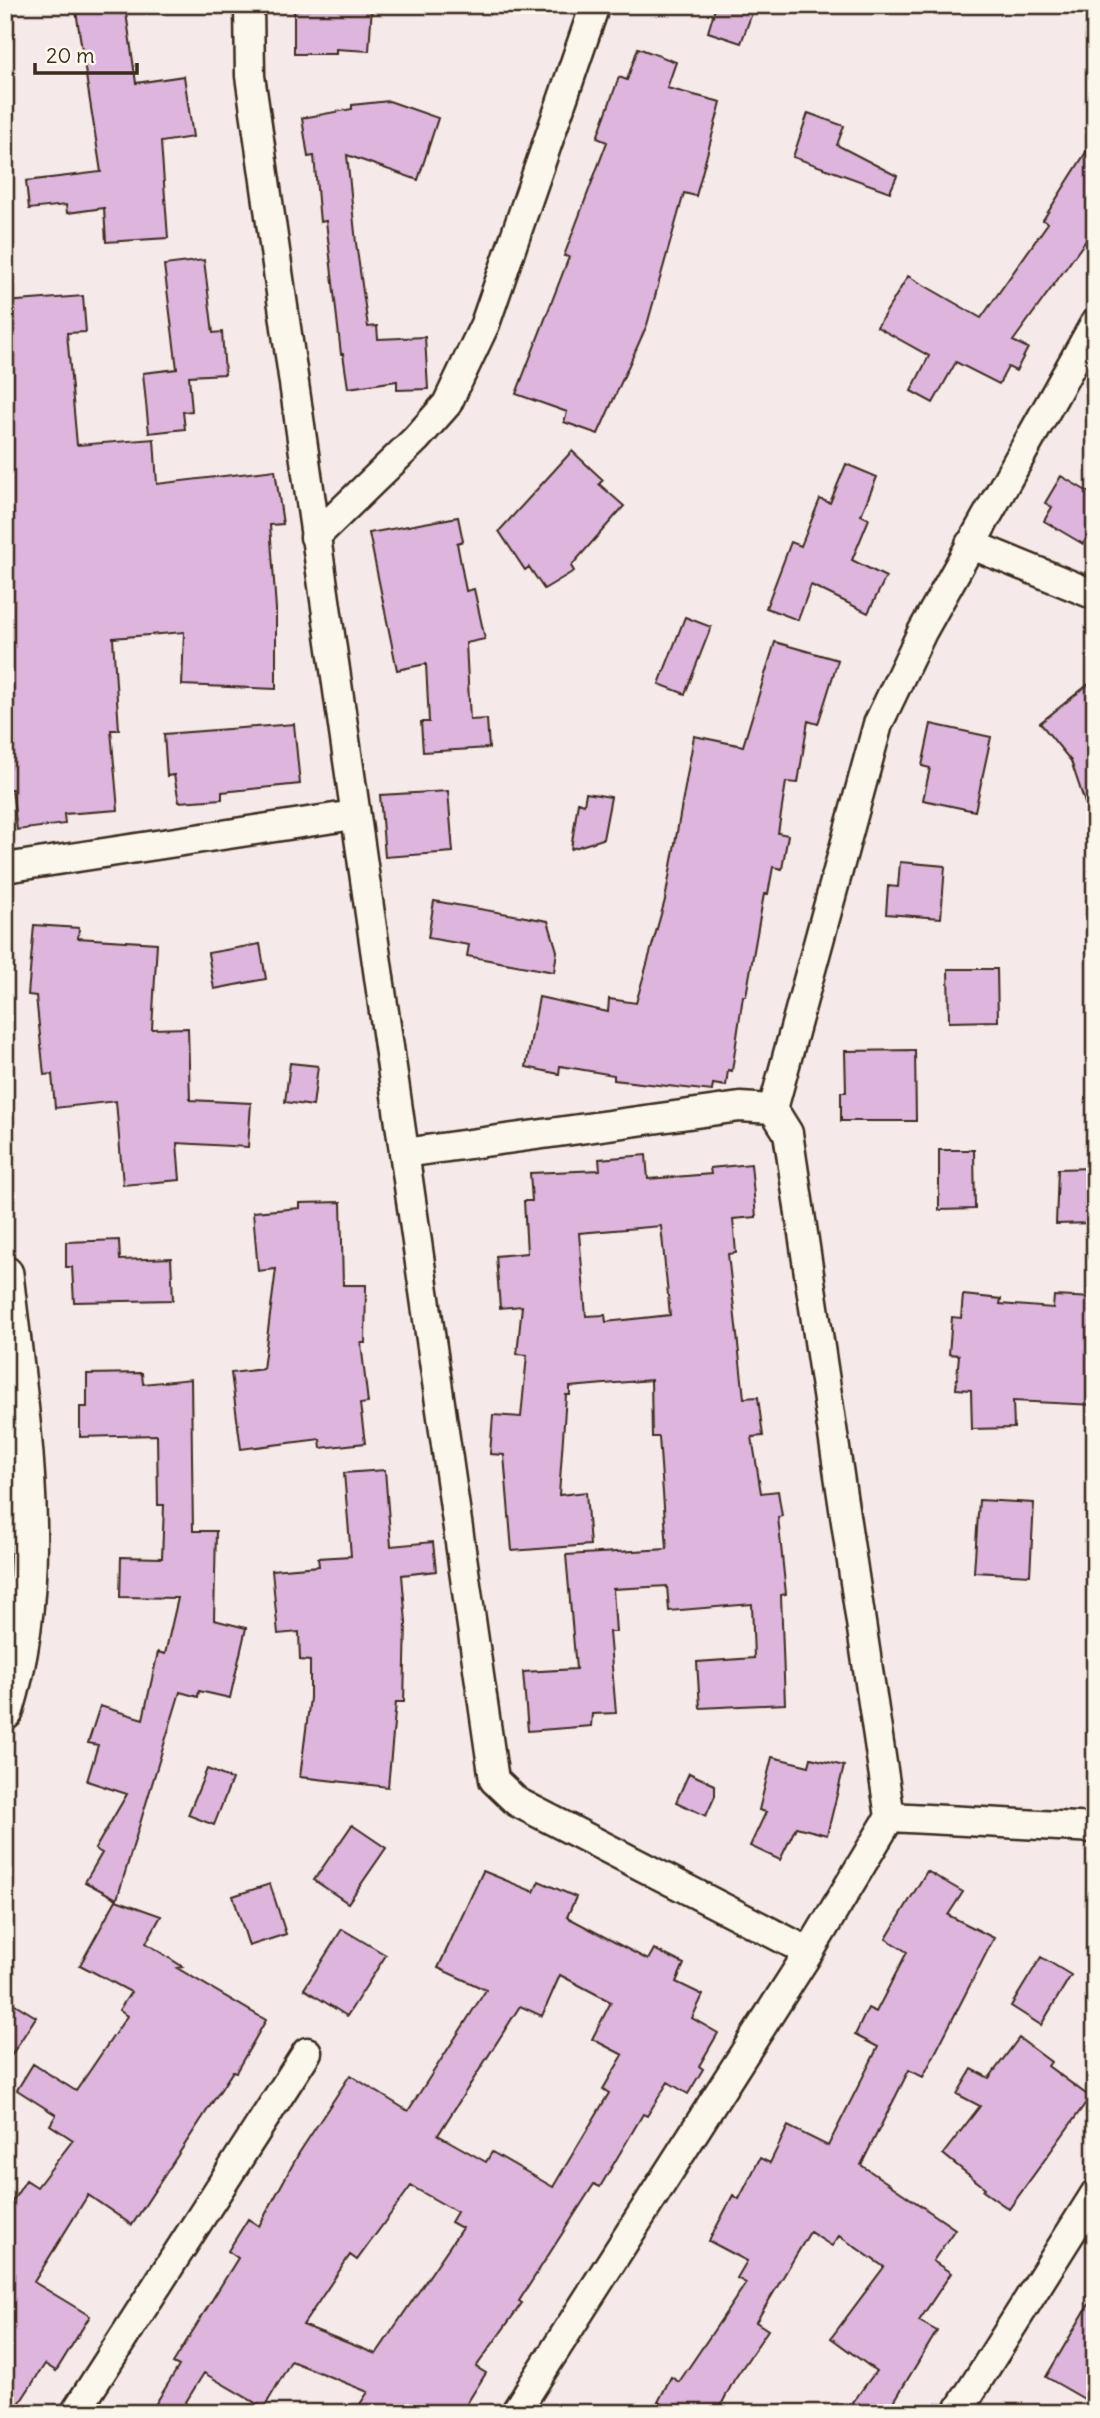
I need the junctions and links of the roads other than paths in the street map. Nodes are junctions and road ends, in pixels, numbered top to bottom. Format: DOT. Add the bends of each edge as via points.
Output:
graph roads {
  1 [pos="249,5"];
  2 [pos="596,5"];
  3 [pos="1095,323"];
  4 [pos="315,537"];
  5 [pos="970,544"];
  6 [pos="1095,595"];
  7 [pos="354,815"];
  8 [pos="5,868"];
  9 [pos="773,1109"];
  10 [pos="404,1153"];
  11 [pos="5,1274"];
  12 [pos="5,1712"];
  13 [pos="890,1817"];
  14 [pos="1095,1828"];
  15 [pos="809,1952"];
  16 [pos="307,2052"];
  17 [pos="1095,2194"];
  18 [pos="75,2413"];
  19 [pos="515,2413"];
  20 [pos="957,2413"];
  1 -- 4 [label="street" via="250,76"];
  2 -- 4 [label="street" via="485,324 447,404"];
  3 -- 5 [label="street"];
  4 -- 7 [label="street"];
  5 -- 6 [label="street"];
  5 -- 9 [label="street" via="878,724"];
  7 -- 8 [label="street"];
  7 -- 10 [label="street"];
  9 -- 10 [label="street" via="740,1107"];
  9 -- 13 [label="street" via="788,1133"];
  10 -- 15 [label="street" via="494,1780 517,1802"];
  11 -- 12 [label="street" via="29,1524 21,1642"];
  13 -- 14 [label="street"];
  13 -- 15 [label="street"];
  15 -- 19 [label="street"];
  16 -- 18 [label="street"];
  17 -- 20 [label="street"];
}
